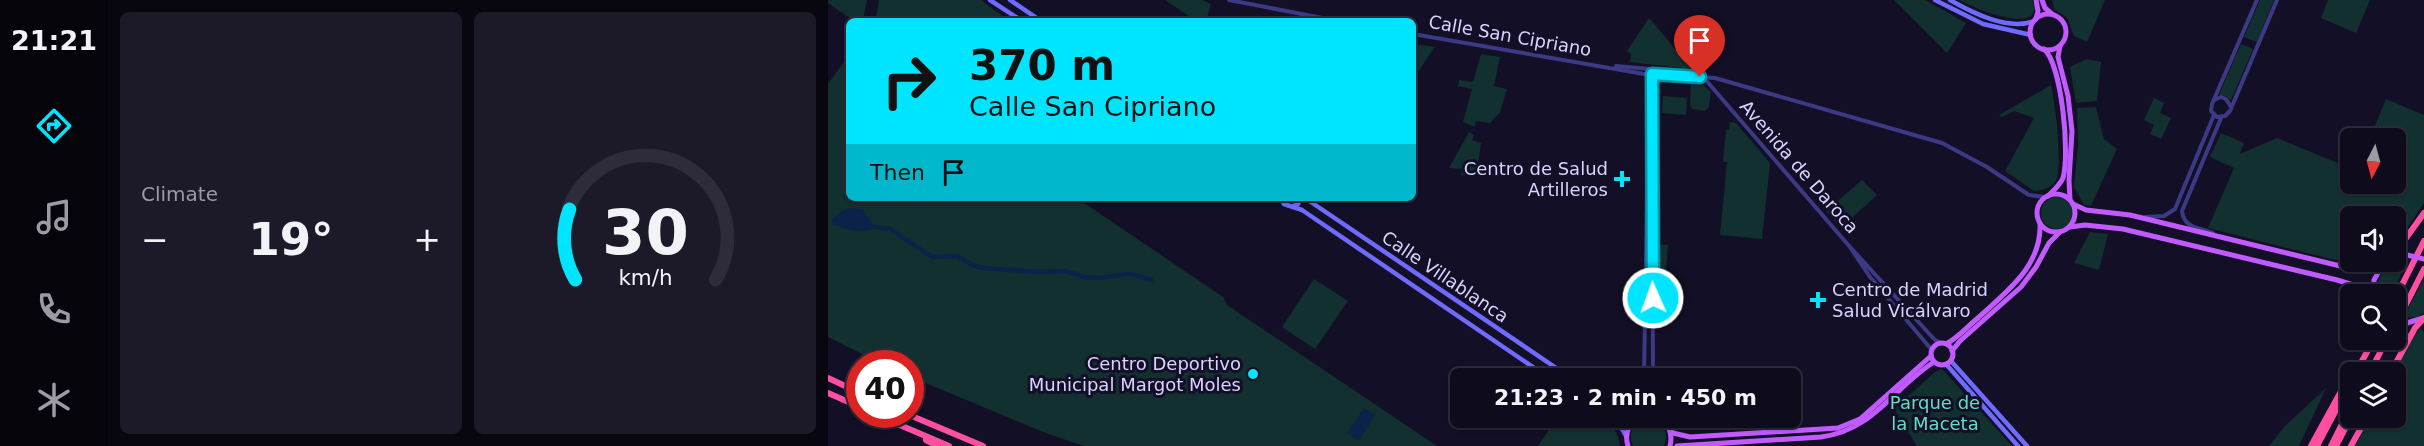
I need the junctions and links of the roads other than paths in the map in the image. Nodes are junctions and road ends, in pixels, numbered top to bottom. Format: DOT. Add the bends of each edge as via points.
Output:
graph roads {
  1 [pos="990,0"];
  2 [pos="1010,0"];
  3 [pos="1229,0"];
  4 [pos="1935,0"];
  5 [pos="1950,0"];
  6 [pos="2036,0"];
  7 [pos="2042,0"];
  8 [pos="2257,0"];
  9 [pos="2277,0"];
  10 [pos="2053,15"];
  11 [pos="1017,18"];
  12 [pos="1037,18"];
  13 [pos="1322,18"];
  14 [pos="2035,20"];
  15 [pos="1416,34"];
  16 [pos="2031,35"];
  17 [pos="2060,46"];
  18 [pos="2044,49"];
  19 [pos="1651,72"];
  20 [pos="1704,78"];
  21 [pos="2214,100"];
  22 [pos="2231,108"];
  23 [pos="2214,115"];
  24 [pos="2221,117"];
  25 [pos="2047,196"];
  26 [pos="1282,201"];
  27 [pos="1300,201"];
  28 [pos="1307,201"];
  29 [pos="2072,202"];
  30 [pos="1293,206"];
  31 [pos="2424,213"];
  32 [pos="2130,215"];
  33 [pos="2040,223"];
  34 [pos="2070,227"];
  35 [pos="2060,232"];
  36 [pos="2217,236"];
  37 [pos="2406,238"];
  38 [pos="2424,242"];
  39 [pos="1850,247"];
  40 [pos="2406,255"];
  41 [pos="2424,259"];
  42 [pos="2340,265"];
  43 [pos="2424,269"];
  44 [pos="2350,284"];
  45 [pos="2403,284"];
  46 [pos="1645,290"];
  47 [pos="1652,291"];
  48 [pos="2406,303"];
  49 [pos="1645,314"];
  50 [pos="1653,315"];
  51 [pos="2424,318"];
  52 [pos="2406,323"];
  53 [pos="1944,343"];
  54 [pos="1952,351"];
  55 [pos="1931,352"];
  56 [pos="1934,362"];
  57 [pos="1948,362"];
  58 [pos="2396,362"];
  59 [pos="1534,368"];
  60 [pos="1555,368"];
  61 [pos="1644,368"];
  62 [pos="1653,368"];
  63 [pos="828,378"];
  64 [pos="846,386"];
  65 [pos="828,393"];
  66 [pos="2340,396"];
  67 [pos="846,401"];
  68 [pos="2340,402"];
  69 [pos="1862,420"];
  70 [pos="924,421"];
  71 [pos="903,428"];
  72 [pos="906,428"];
  73 [pos="1622,428"];
  74 [pos="1629,428"];
  75 [pos="1669,428"];
  76 [pos="2340,428"];
  77 [pos="2345,428"];
  78 [pos="2361,428"];
  79 [pos="1829,433"];
  80 [pos="1626,436"];
  81 [pos="937,446"];
  82 [pos="949,446"];
  83 [pos="986,446"];
  84 [pos="1628,446"];
  85 [pos="1670,446"];
  86 [pos="1677,446"];
  87 [pos="2018,446"];
  88 [pos="2027,446"];
  89 [pos="2311,446"];
  90 [pos="2317,446"];
  91 [pos="2331,446"];
  92 [pos="2336,446"];
  93 [pos="2351,446"];
  1 -- 11 [label="main road"];
  2 -- 12 [label="main road"];
  3 -- 13 [label="street"];
  4 -- 16 [label="main road" via="1983,24"];
  5 -- 14 [label="main road" via="2001,21 2020,24"];
  6 -- 14 [label="main road"];
  7 -- 10 [label="main road"];
  8 -- 21 [label="street"];
  9 -- 22 [label="street"];
  10 -- 14 [label="main road"];
  10 -- 17 [label="main road" via="2066,28"];
  14 -- 16 [label="main road"];
  15 -- 19 [label="street, Calle San Cipriano"];
  16 -- 18 [label="main road" via="2035,44"];
  17 -- 18 [label="main road"];
  17 -- 29 [label="main road" via="2058,57 2072,131"];
  18 -- 25 [label="main road" via="2052,59 2065,130 2062,179"];
  19 -- 20 [label="street, Calle San Cipriano"];
  19 -- 20 [label="street, Calle San Cipriano" via="1696,73"];
  19 -- 46 [label="street"];
  19 -- 47 [label="street"];
  20 -- 25 [label="street" via="1942,143 2029,195"];
  20 -- 39 [label="street, Avenida de Daroca"];
  21 -- 22 [label="street" via="2223,98"];
  21 -- 23 [label="street"];
  22 -- 24 [label="street"];
  23 -- 24 [label="street"];
  23 -- 32 [label="street" via="2175,209 2159,218"];
  24 -- 36 [label="street" via="2182,211 2189,226"];
  25 -- 29 [label="main road" via="2062,195"];
  25 -- 33 [label="main road" via="2038,207"];
  26 -- 30 [label="main road, Calle Villablanca"];
  27 -- 30 [label="main road"];
  28 -- 60 [label="main road, Calle Villablanca"];
  29 -- 32 [label="main road" via="2086,210"];
  29 -- 34 [label="main road" via="2075,216"];
  30 -- 59 [label="main road, Calle Villablanca"];
  31 -- 37 [label="highway"];
  32 -- 36 [label="main road"];
  33 -- 35 [label="main road" via="2050,231"];
  33 -- 53 [label="main road" via="2035,255 2018,283"];
  34 -- 35 [label="main road"];
  34 -- 44 [label="main road" via="2122,229"];
  35 -- 54 [label="main road" via="2049,243 2030,278"];
  36 -- 42 [label="main road"];
  38 -- 45 [label="highway"];
  39 -- 53 [label="street, Avenida de Daroca" via="1931,337"];
  39 -- 55 [label="street, Avenida de Daroca"];
  40 -- 41 [label="main road, bridge"];
  43 -- 48 [label="highway"];
  46 -- 47 [label="street"];
  46 -- 49 [label="street"];
  47 -- 50 [label="street"];
  49 -- 50 [label="street"];
  49 -- 61 [label="street"];
  50 -- 62 [label="street"];
  51 -- 52 [label="main road, bridge"];
  51 -- 58 [label="highway"];
  53 -- 54 [label="main road"];
  53 -- 55 [label="main road"];
  54 -- 57 [label="main road"];
  55 -- 56 [label="main road"];
  55 -- 69 [label="main road"];
  56 -- 57 [label="main road"];
  56 -- 69 [label="main road"];
  57 -- 87 [label="main road"];
  57 -- 88 [label="main road"];
  63 -- 64 [label="highway"];
  65 -- 67 [label="highway"];
  66 -- 89 [label="highway"];
  68 -- 90 [label="highway"];
  69 -- 79 [label="main road"];
  70 -- 83 [label="highway"];
  71 -- 81 [label="highway"];
  72 -- 82 [label="highway"];
  73 -- 80 [label="main road"];
  74 -- 80 [label="main road"];
  75 -- 79 [label="main road" via="1690,437"];
  75 -- 85 [label="main road"];
  76 -- 91 [label="highway"];
  77 -- 92 [label="highway"];
  78 -- 93 [label="highway"];
  79 -- 86 [label="main road"];
  80 -- 84 [label="main road"];
}
